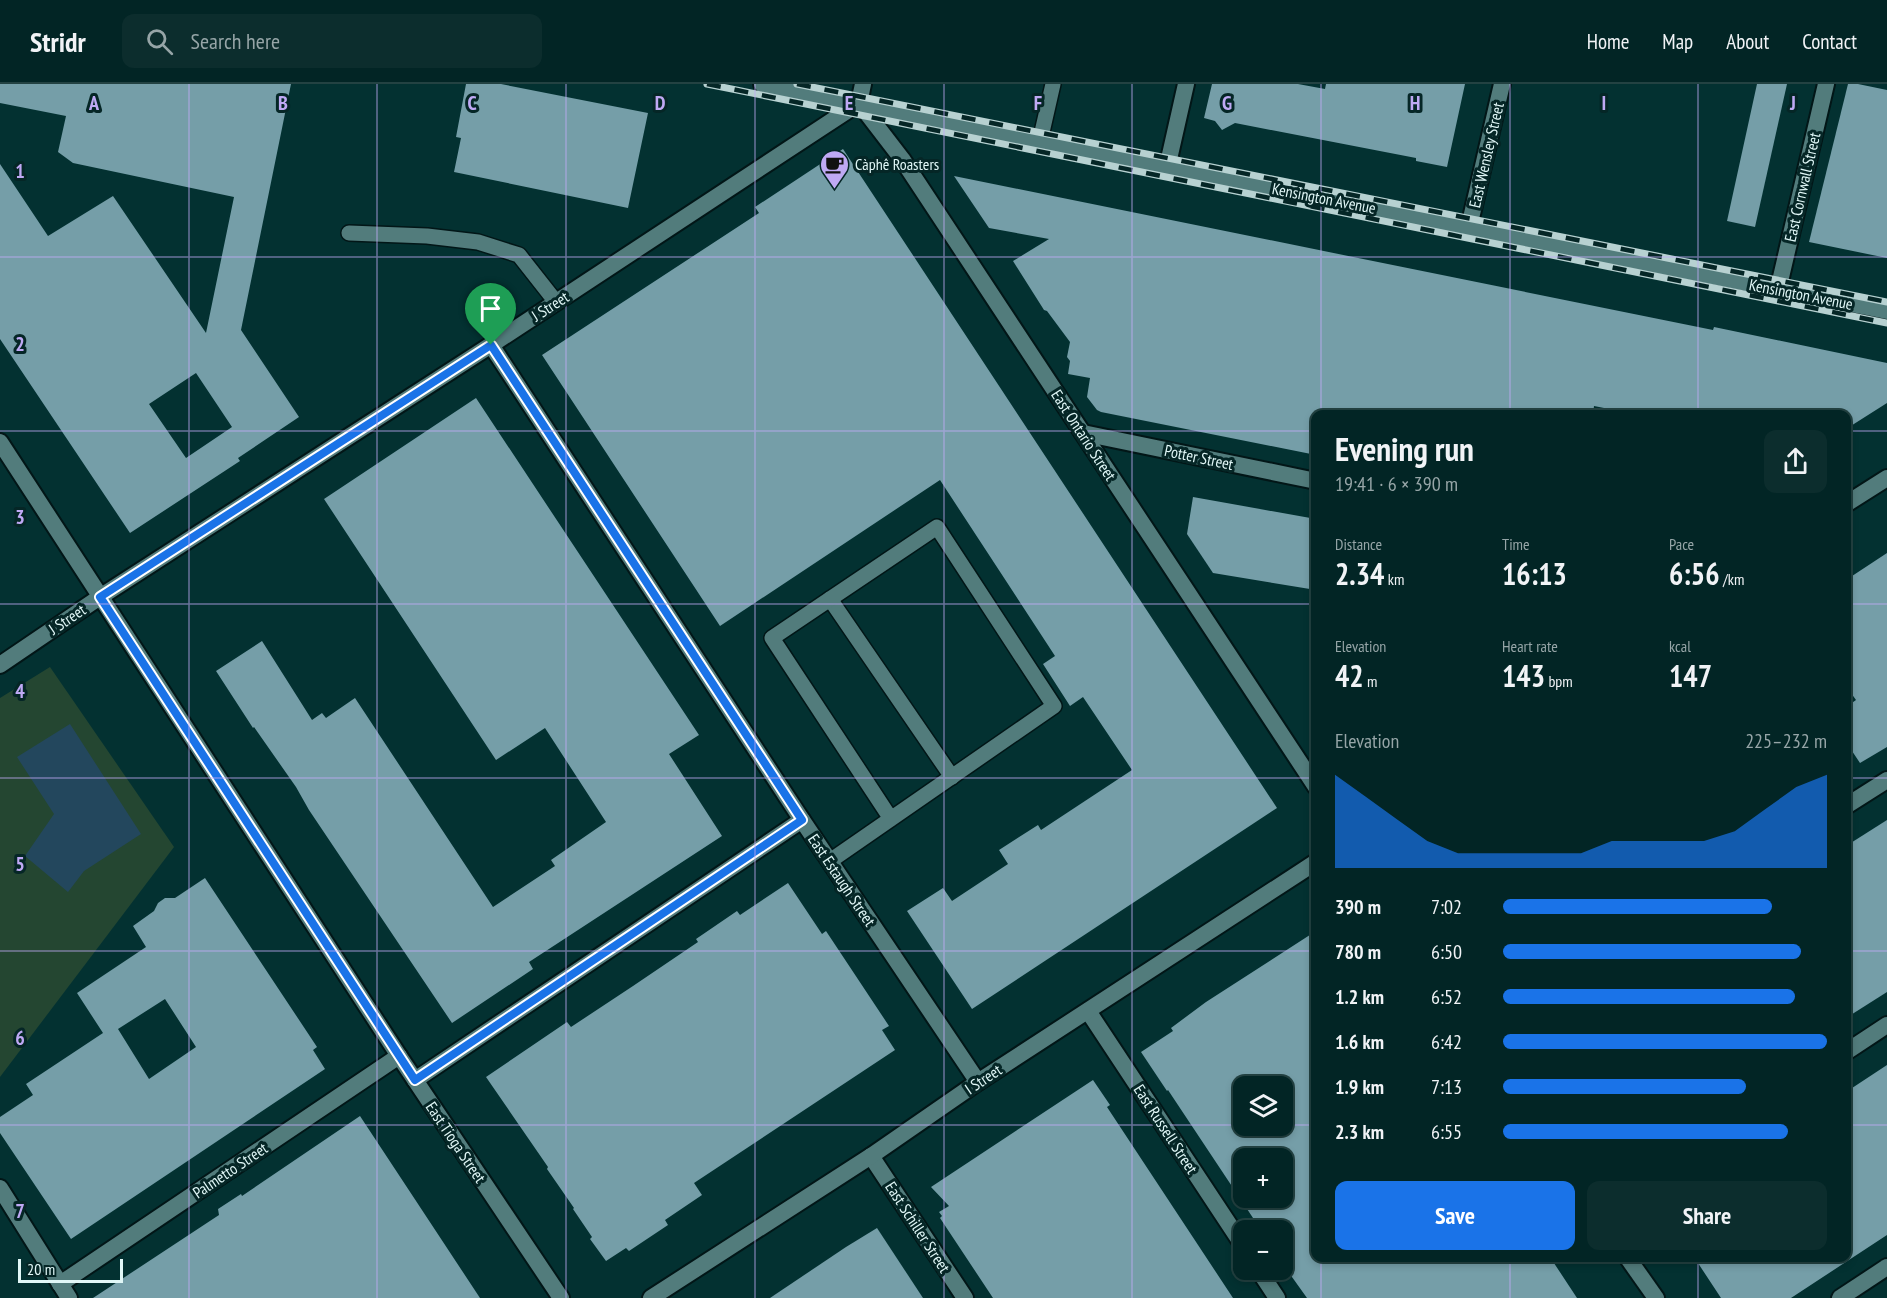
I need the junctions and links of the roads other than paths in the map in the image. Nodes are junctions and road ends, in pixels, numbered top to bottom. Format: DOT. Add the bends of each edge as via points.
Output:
graph roads {
  1 [pos="762,84"];
  2 [pos="863,84"];
  3 [pos="1053,84"];
  4 [pos="1186,84"];
  5 [pos="1502,84"];
  6 [pos="1826,84"];
  7 [pos="859,103"];
  8 [pos="1040,141"];
  9 [pos="1167,168"];
  10 [pos="1469,227"];
  11 [pos="349,233"];
  12 [pos="1778,290"];
  13 [pos="556,302"];
  14 [pos="1887,311"];
  15 [pos="491,345"];
  16 [pos="1083,433"];
  17 [pos="0,442"];
  18 [pos="1887,478"];
  19 [pos="1311,480"];
  20 [pos="1851,501"];
  21 [pos="100,597"];
  22 [pos="830,599"];
  23 [pos="0,664"];
  24 [pos="951,777"];
  25 [pos="1311,779"];
  26 [pos="1887,780"];
  27 [pos="1851,803"];
  28 [pos="891,819"];
  29 [pos="802,820"];
  30 [pos="830,861"];
  31 [pos="1311,865"];
  32 [pos="1088,1011"];
  33 [pos="1887,1025"];
  34 [pos="1851,1049"];
  35 [pos="399,1056"];
  36 [pos="415,1080"];
  37 [pos="978,1082"];
  38 [pos="872,1156"];
  39 [pos="0,1188"];
  40 [pos="1233,1230"];
  41 [pos="1631,1262"];
  42 [pos="1887,1267"];
  43 [pos="1265,1280"];
  44 [pos="65,1291"];
  45 [pos="561,1298"];
  46 [pos="651,1298"];
  47 [pos="965,1298"];
  48 [pos="1277,1298"];
  49 [pos="1656,1298"];
  50 [pos="1840,1298"];
  1 -- 7 [label="street, Kensington Avenue"];
  2 -- 7 [label="street"];
  3 -- 8 [label="lane"];
  4 -- 9 [label="street"];
  5 -- 10 [label="street, East Wensley Street"];
  6 -- 12 [label="street, East Cornwall Street"];
  7 -- 8 [label="street, Kensington Avenue"];
  7 -- 13 [label="street, J Street"];
  7 -- 16 [label="street, East Ontario Street" via="902,159"];
  8 -- 9 [label="street, Kensington Avenue"];
  9 -- 10 [label="street, Kensington Avenue"];
  10 -- 12 [label="street, Kensington Avenue"];
  11 -- 13 [label="lane" via="478,242 519,255"];
  12 -- 14 [label="street, Kensington Avenue"];
  13 -- 15 [label="street, J Street"];
  15 -- 21 [label="street, J Street"];
  15 -- 29 [label="street, East Estaugh Street"];
  16 -- 19 [label="street, Potter Street"];
  16 -- 25 [label="street, East Ontario Street"];
  17 -- 21 [label="street, East Tioga Street"];
  18 -- 20 [label="street"];
  21 -- 23 [label="street, J Street"];
  21 -- 35 [label="street, East Tioga Street"];
  22 -- 24 [label="lane"];
  22 -- 24 [label="lane" via="937,527 1054,706"];
  22 -- 28 [label="lane" via="772,638"];
  24 -- 28 [label="lane"];
  26 -- 27 [label="street"];
  28 -- 30 [label="lane"];
  29 -- 30 [label="street, East Estaugh Street"];
  29 -- 36 [label="street"];
  30 -- 37 [label="street, East Estaugh Street"];
  31 -- 32 [label="street, I Street"];
  32 -- 37 [label="street, I Street"];
  32 -- 40 [label="street, East Russell Street"];
  33 -- 34 [label="street"];
  35 -- 36 [label="street, East Tioga Street"];
  35 -- 44 [label="street, Palmetto Street"];
  36 -- 45 [label="street, East Tioga Street"];
  37 -- 38 [label="street, I Street"];
  38 -- 46 [label="street, I Street"];
  38 -- 47 [label="street, East Schiller Street"];
  39 -- 44 [label="street"];
  41 -- 49 [label="street"];
  42 -- 50 [label="street"];
  43 -- 48 [label="street"];
}
